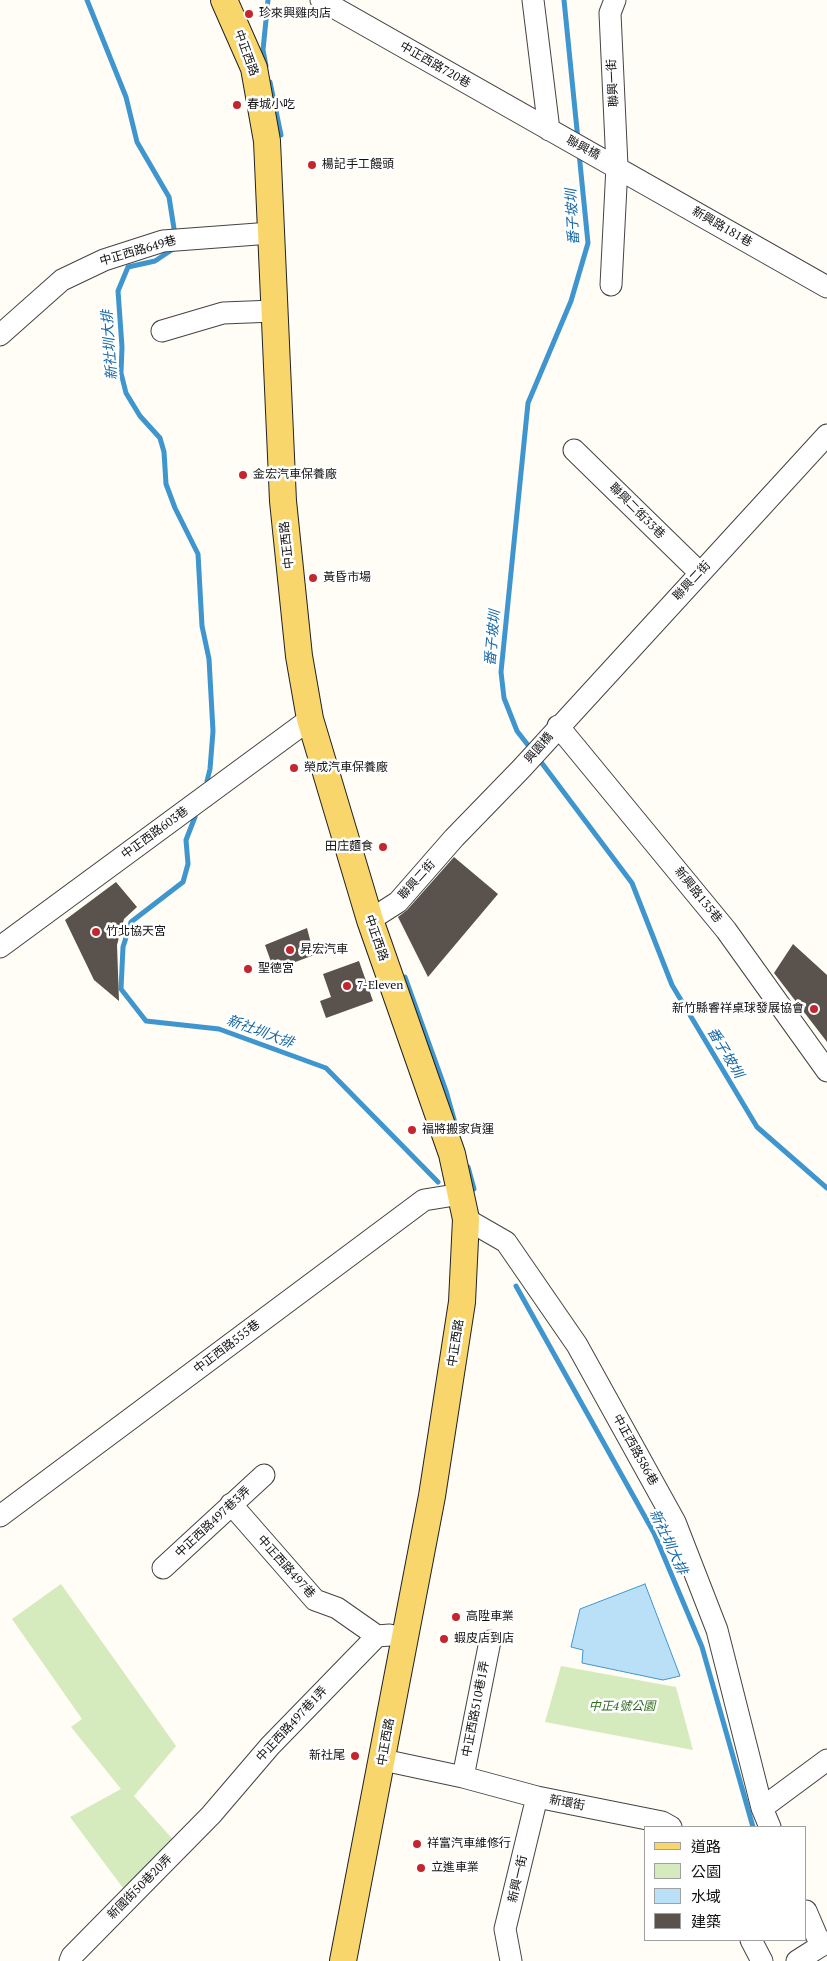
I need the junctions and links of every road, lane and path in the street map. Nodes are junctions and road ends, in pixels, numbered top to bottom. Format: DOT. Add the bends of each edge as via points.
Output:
graph roads {
  1 [pos="224,0"];
  2 [pos="321,0"];
  3 [pos="533,0"];
  4 [pos="614,0"];
  5 [pos="549,130"];
  6 [pos="617,166"];
  7 [pos="271,233"];
  8 [pos="611,286"];
  9 [pos="827,287"];
  10 [pos="274,311"];
  11 [pos="162,331"];
  12 [pos="0,335"];
  13 [pos="827,435"];
  14 [pos="574,450"];
  15 [pos="700,573"];
  16 [pos="310,719"];
  17 [pos="558,726"];
  18 [pos="521,769"];
  19 [pos="370,920"];
  20 [pos="0,948"];
  21 [pos="827,1071"];
  22 [pos="461,1194"];
  23 [pos="466,1219"];
  24 [pos="264,1476"];
  25 [pos="231,1504"];
  26 [pos="0,1516"];
  27 [pos="162,1568"];
  28 [pos="405,1634"];
  29 [pos="376,1636"];
  30 [pos="490,1641"];
  31 [pos="383,1760"];
  32 [pos="827,1760"];
  33 [pos="463,1777"];
  34 [pos="537,1797"];
  35 [pos="762,1808"];
  36 [pos="211,1815"];
  37 [pos="669,1826"];
  38 [pos="770,1826"];
  39 [pos="807,1913"];
  40 [pos="752,1941"];
  41 [pos="824,1944"];
  42 [pos="70,1961"];
  43 [pos="343,1961"];
  44 [pos="511,1961"];
  45 [pos="762,1961"];
  46 [pos="797,1961"];
  1 -- 7 [label="main road, 中正西路" via="254,68 267,141"];
  2 -- 5 [label="street, 中正西路720巷"];
  3 -- 5 [label="street"];
  4 -- 6 [label="street, 聯興一街" via="610,13"];
  5 -- 6 [label="street, 聯興橋"];
  6 -- 8 [label="street, 聯興一街"];
  6 -- 9 [label="street, 新興路181巷"];
  7 -- 10 [label="main road, 中正西路"];
  7 -- 12 [label="street, 中正西路649巷" via="163,241 104,260 62,280"];
  10 -- 11 [label="street" via="223,313"];
  10 -- 16 [label="main road, 中正西路" via="282,501 299,656"];
  13 -- 15 [label="street, 聯興二街"];
  14 -- 15 [label="street, 聯興二街33巷"];
  15 -- 17 [label="street, 聯興二街"];
  16 -- 19 [label="main road, 中正西路"];
  16 -- 20 [label="street, 中正西路603巷"];
  17 -- 18 [label="street, 興園橋"];
  17 -- 21 [label="street, 新興路135巷" via="726,930"];
  18 -- 19 [label="street, 聯興二街" via="398,902"];
  19 -- 22 [label="main road, 中正西路" via="440,1118"];
  22 -- 23 [label="main road, 中正西路"];
  22 -- 26 [label="street, 中正西路555巷" via="424,1200"];
  23 -- 28 [label="main road, 中正西路" via="462,1302 432,1496"];
  23 -- 35 [label="street, 中正西路586巷" via="506,1242 577,1345 675,1522 717,1630"];
  24 -- 25 [label="street, 中正西路497巷3弄"];
  25 -- 27 [label="street, 中正西路497巷3弄"];
  25 -- 29 [label="street, 中正西路497巷" via="315,1600 337,1608"];
  28 -- 29 [label="street"];
  28 -- 31 [label="main road, 中正西路"];
  29 -- 36 [label="street, 中正西路497巷1弄" via="270,1746"];
  30 -- 33 [label="street, 中正西路510巷1弄"];
  31 -- 33 [label="street, 新環街"];
  31 -- 43 [label="main road, 中正西路"];
  32 -- 35 [label="street"];
  33 -- 34 [label="street, 新環街"];
  34 -- 37 [label="street, 新環街"];
  34 -- 44 [label="street, 新興一街" via="506,1929"];
  35 -- 38 [label="street, 中正西路586巷"];
  36 -- 42 [label="street, 新國街50巷20弄"];
  39 -- 41 [label="street"];
  40 -- 45 [label="street"];
  41 -- 46 [label="street"];
}
